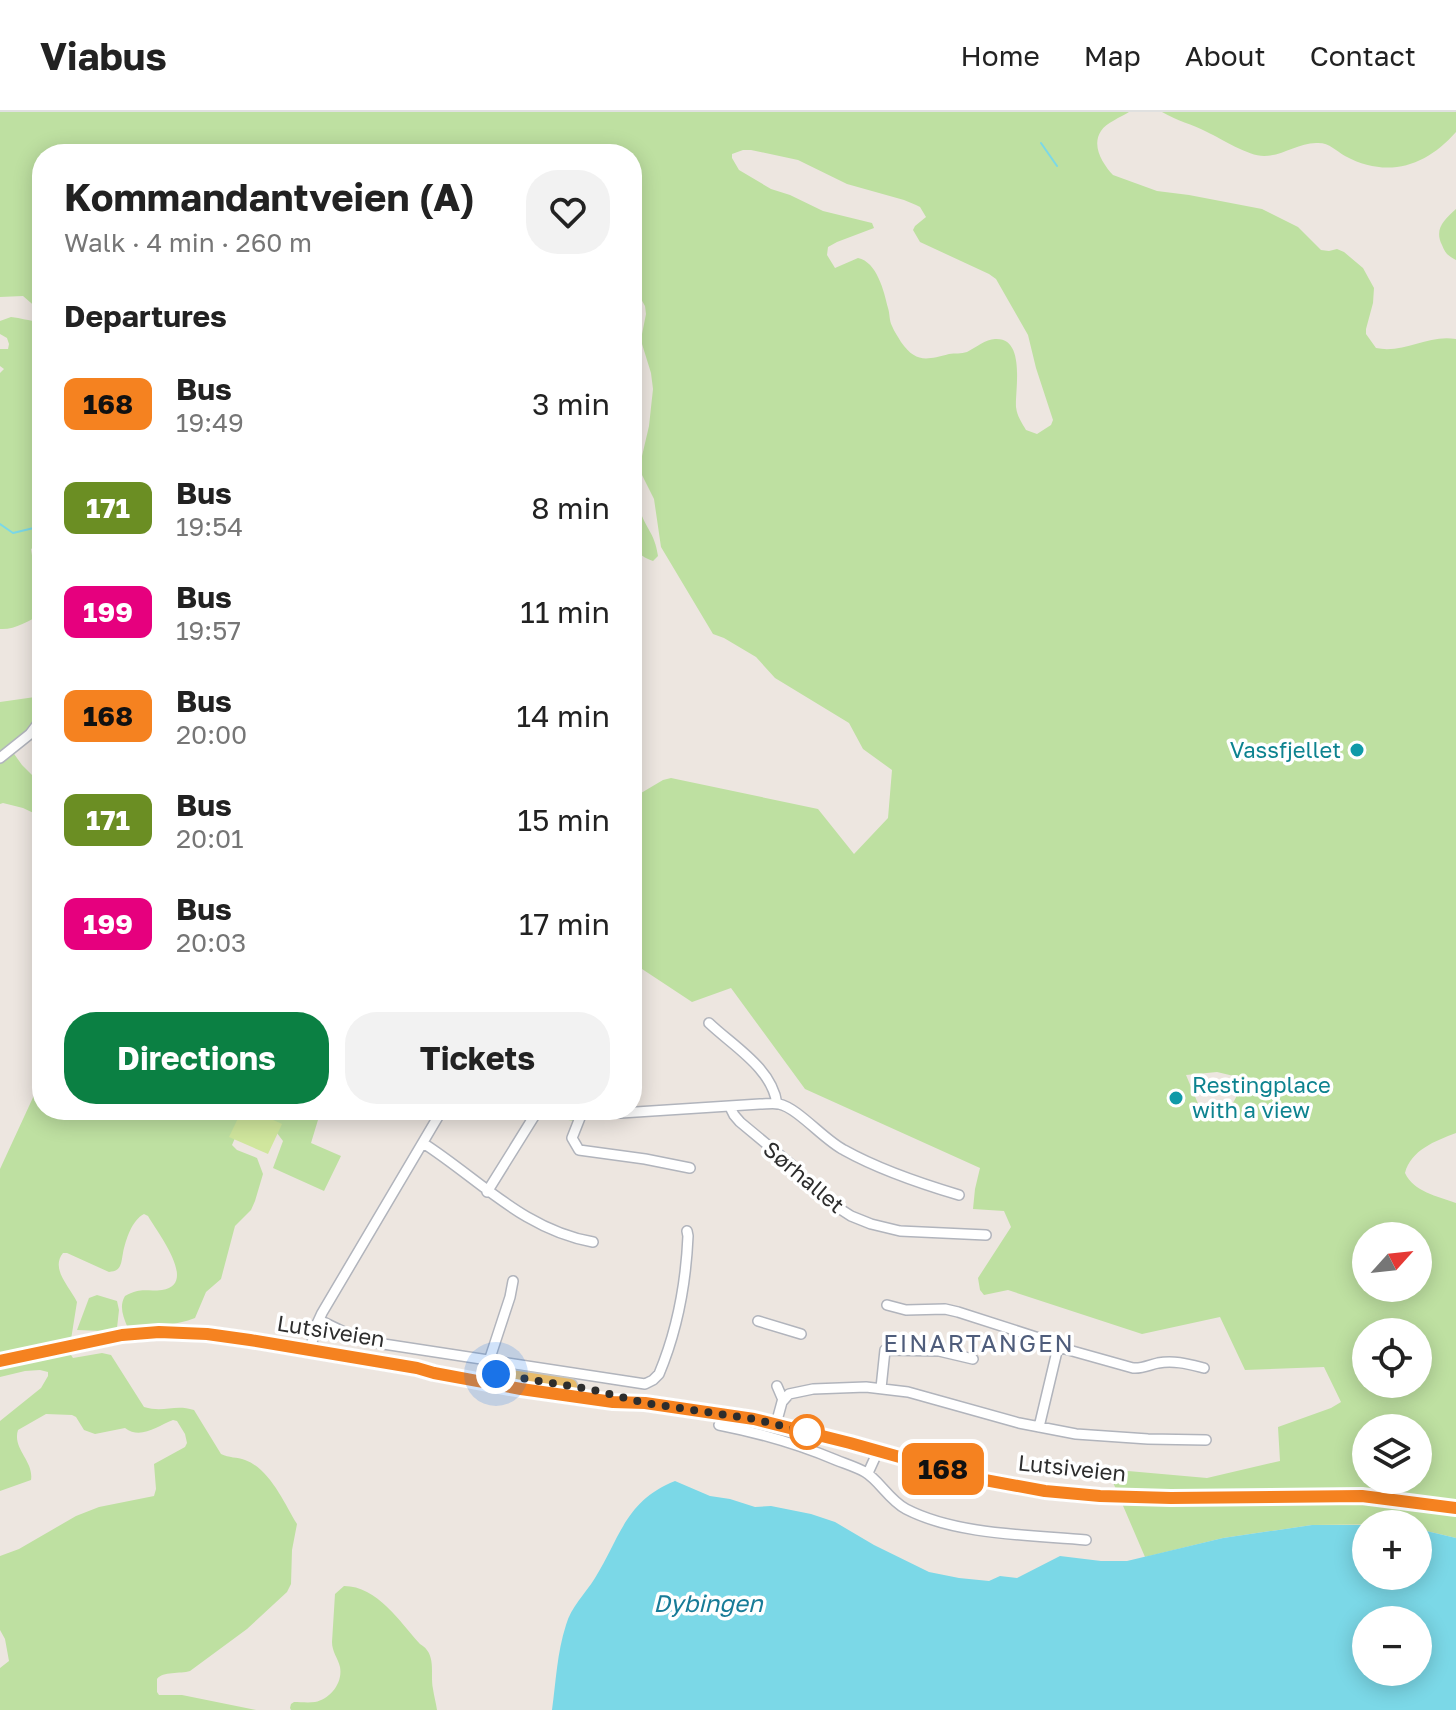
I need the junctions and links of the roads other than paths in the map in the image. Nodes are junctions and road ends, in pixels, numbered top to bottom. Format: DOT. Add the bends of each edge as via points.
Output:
graph roads {
  1 [pos="32,731"];
  2 [pos="0,758"];
  3 [pos="709,1023"];
  4 [pos="777,1104"];
  5 [pos="730,1107"];
  6 [pos="642,1112"];
  7 [pos="436,1120"];
  8 [pos="532,1120"];
  9 [pos="579,1120"];
  10 [pos="423,1143"];
  11 [pos="690,1168"];
  12 [pos="487,1192"];
  13 [pos="959,1195"];
  14 [pos="687,1231"];
  15 [pos="986,1235"];
  16 [pos="593,1242"];
  17 [pos="513,1281"];
  18 [pos="887,1305"];
  19 [pos="319,1320"];
  20 [pos="758,1321"];
  21 [pos="801,1334"];
  22 [pos="1058,1347"];
  23 [pos="310,1351"];
  24 [pos="973,1359"];
  25 [pos="0,1361"];
  26 [pos="489,1361"];
  27 [pos="1204,1368"];
  28 [pos="777,1386"];
  29 [pos="881,1388"];
  30 [pos="783,1400"];
  31 [pos="776,1424"];
  32 [pos="719,1425"];
  33 [pos="1039,1427"];
  34 [pos="1206,1440"];
  35 [pos="878,1451"];
  36 [pos="868,1473"];
  37 [pos="1456,1508"];
  38 [pos="1086,1540"];
  1 -- 2 [label="street"];
  3 -- 4 [label="street" via="759,1070"];
  4 -- 5 [label="street"];
  4 -- 13 [label="street" via="844,1150"];
  5 -- 6 [label="street"];
  5 -- 15 [label="street, Sørhallet" via="820,1196 851,1216 900,1231"];
  7 -- 10 [label="street"];
  8 -- 12 [label="street"];
  9 -- 11 [label="street" via="572,1138 579,1150"];
  10 -- 12 [label="street"];
  10 -- 19 [label="street"];
  12 -- 16 [label="street" via="553,1230"];
  14 -- 26 [label="street" via="679,1310 664,1364 653,1380 640,1384"];
  17 -- 26 [label="street"];
  18 -- 22 [label="street" via="949,1310"];
  19 -- 23 [label="street"];
  19 -- 26 [label="street" via="367,1340"];
  20 -- 21 [label="street"];
  22 -- 27 [label="street" via="1139,1369 1171,1362"];
  22 -- 33 [label="street"];
  23 -- 25 [label="main road, Lutsiveien" via="159,1332"];
  23 -- 31 [label="main road, Lutsiveien" via="509,1376"];
  24 -- 29 [label="street" via="930,1350 885,1350"];
  28 -- 30 [label="street"];
  29 -- 30 [label="street" via="813,1389"];
  29 -- 33 [label="street"];
  30 -- 31 [label="street"];
  31 -- 35 [label="main road, Lutsiveien"];
  32 -- 36 [label="street" via="778,1438"];
  33 -- 34 [label="street" via="1076,1434"];
  35 -- 36 [label="street"];
  35 -- 37 [label="main road, Lutsiveien" via="974,1478 1071,1494 1362,1496"];
  36 -- 38 [label="street" via="904,1508 939,1522"];
}
